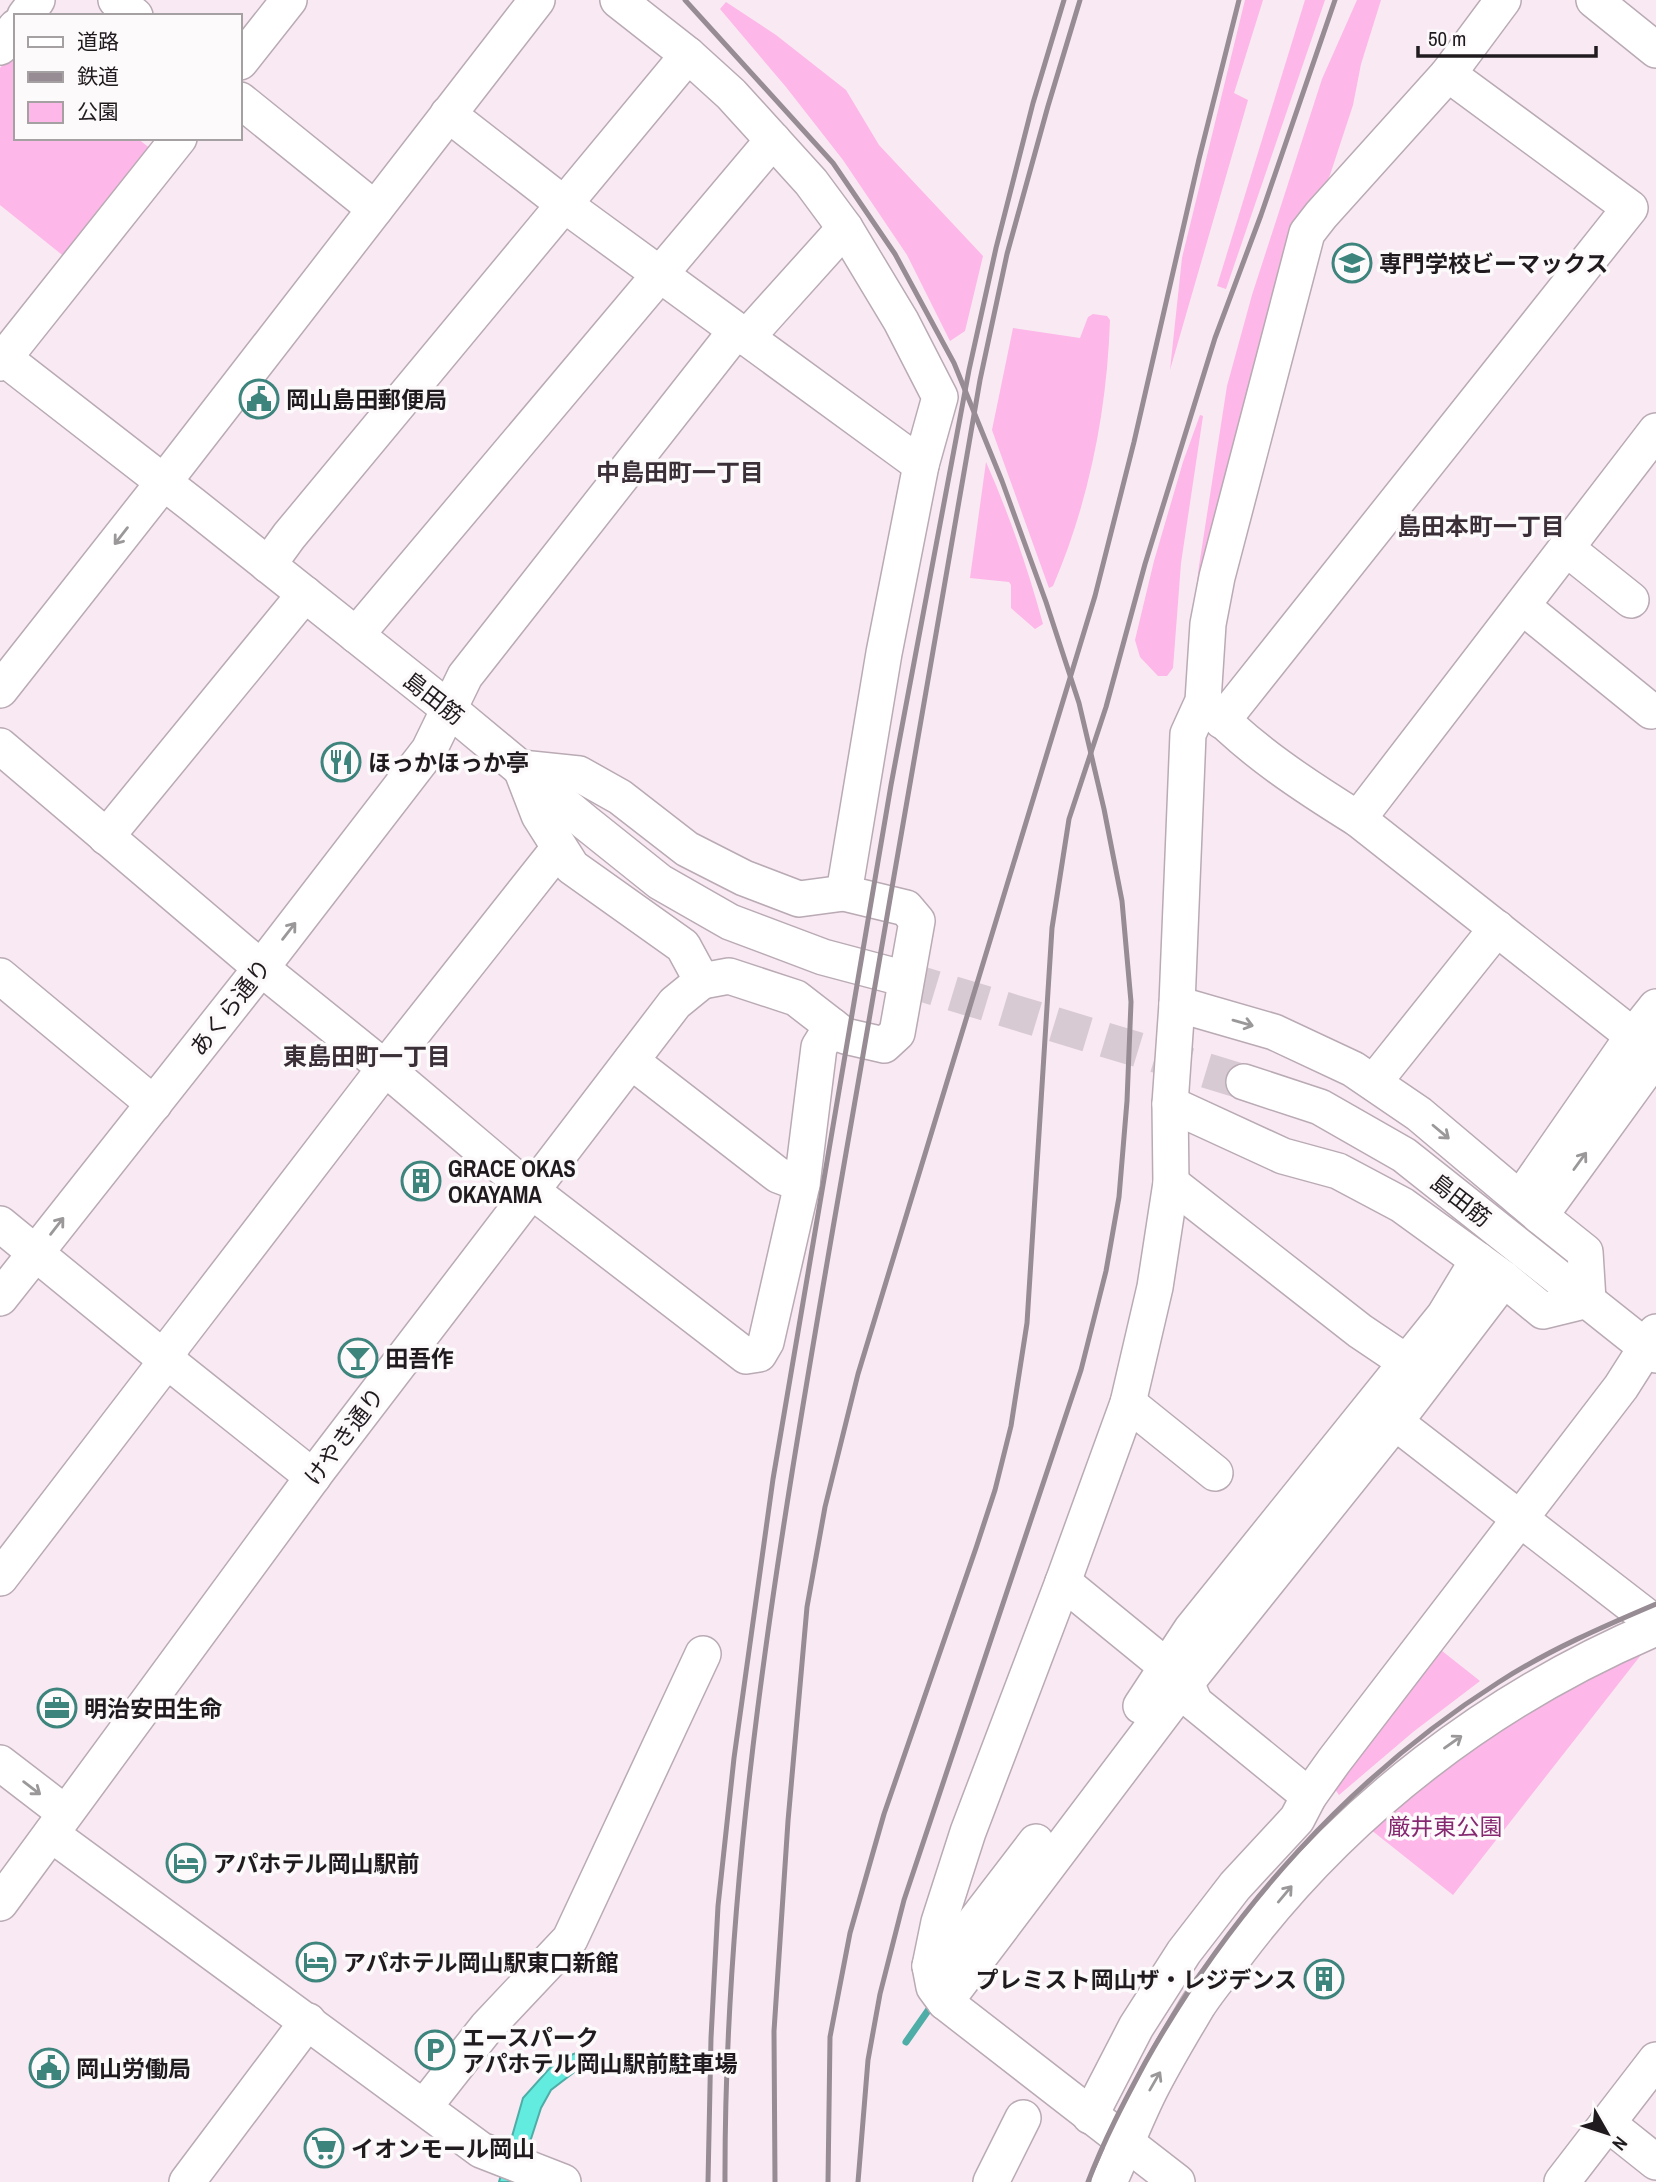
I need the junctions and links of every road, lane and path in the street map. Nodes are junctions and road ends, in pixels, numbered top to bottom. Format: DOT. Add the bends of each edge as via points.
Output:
graph roads {
  1 [pos="116,0"];
  2 [pos="289,0"];
  3 [pos="537,0"];
  4 [pos="618,0"];
  5 [pos="1503,0"];
  6 [pos="1594,0"];
  7 [pos="133,14"];
  8 [pos="14,30"];
  9 [pos="0,47"];
  10 [pos="1656,50"];
  11 [pos="688,55"];
  12 [pos="242,59"];
  13 [pos="1448,74"];
  14 [pos="242,102"];
  15 [pos="447,114"];
  16 [pos="177,140"];
  17 [pos="773,140"];
  18 [pos="565,205"];
  19 [pos="375,209"];
  20 [pos="845,228"];
  21 [pos="661,275"];
  22 [pos="741,335"];
  23 [pos="1,359"];
  24 [pos="1656,431"];
  25 [pos="921,465"];
  26 [pos="163,483"];
  27 [pos="1566,548"];
  28 [pos="268,565"];
  29 [pos="305,594"];
  30 [pos="1631,600"];
  31 [pos="1522,606"];
  32 [pos="356,635"];
  33 [pos="0,690"];
  34 [pos="449,709"];
  35 [pos="1213,711"];
  36 [pos="1651,711"];
  37 [pos="0,746"];
  38 [pos="521,768"];
  39 [pos="1358,819"];
  40 [pos="106,837"];
  41 [pos="559,848"];
  42 [pos="844,893"];
  43 [pos="1497,928"];
  44 [pos="261,968"];
  45 [pos="0,976"];
  46 [pos="902,978"];
  47 [pos="702,981"];
  48 [pos="1177,1004"];
  49 [pos="1656,1007"];
  50 [pos="832,1026"];
  51 [pos="1646,1047"];
  52 [pos="631,1061"];
  53 [pos="385,1068"];
  54 [pos="1244,1082"];
  55 [pos="1374,1082"];
  56 [pos="154,1104"];
  57 [pos="1170,1104"];
  58 [pos="1171,1183"];
  59 [pos="802,1184"];
  60 [pos="531,1191"];
  61 [pos="1530,1207"];
  62 [pos="0,1224"];
  63 [pos="36,1253"];
  64 [pos="1491,1269"];
  65 [pos="0,1298"];
  66 [pos="1588,1300"];
  67 [pos="1653,1345"];
  68 [pos="165,1359"];
  69 [pos="1406,1362"];
  70 [pos="1128,1403"];
  71 [pos="1395,1422"];
  72 [pos="1215,1473"];
  73 [pos="313,1477"];
  74 [pos="1519,1518"];
  75 [pos="0,1578"];
  76 [pos="1063,1582"];
  77 [pos="1656,1626"];
  78 [pos="703,1654"];
  79 [pos="1177,1676"];
  80 [pos="0,1763"];
  81 [pos="1309,1796"];
  82 [pos="58,1824"];
  83 [pos="0,1903"];
  84 [pos="938,1988"];
  85 [pos="309,2021"];
  86 [pos="1656,2060"];
  87 [pos="424,2107"];
  88 [pos="1081,2108"];
  89 [pos="1607,2123"];
  90 [pos="1127,2143"];
  91 [pos="1656,2162"];
  92 [pos="187,2182"];
  93 [pos="563,2182"];
  94 [pos="991,2182"];
  95 [pos="1109,2182"];
  96 [pos="1177,2182"];
  97 [pos="1562,2182"];
  1 -- 7 [label="street"];
  2 -- 12 [label="street"];
  3 -- 15 [label="street"];
  4 -- 11 [label="street"];
  5 -- 13 [label="street"];
  6 -- 10 [label="street"];
  8 -- 9 [label="street"];
  11 -- 17 [label="street" via="732,94"];
  11 -- 18 [label="street"];
  13 -- 35 [label="street" via="1307,233 1216,577 1208,624"];
  13 -- 35 [label="street" via="1630,208"];
  14 -- 19 [label="street"];
  15 -- 18 [label="street"];
  15 -- 19 [label="street"];
  16 -- 23 [label="street"];
  17 -- 20 [label="street"];
  17 -- 21 [label="street"];
  18 -- 21 [label="street"];
  18 -- 28 [label="street"];
  19 -- 26 [label="street"];
  20 -- 22 [label="street, あくら通り"];
  20 -- 25 [label="street" via="940,397"];
  21 -- 22 [label="street"];
  21 -- 32 [label="street"];
  22 -- 25 [label="street"];
  22 -- 34 [label="street, あくら通り" via="465,676"];
  23 -- 26 [label="street, 島田筋"];
  24 -- 27 [label="street"];
  25 -- 42 [label="street"];
  26 -- 28 [label="street, 島田筋"];
  26 -- 33 [label="street, one-way"];
  27 -- 30 [label="street"];
  27 -- 31 [label="street"];
  28 -- 29 [label="street, 島田筋"];
  29 -- 32 [label="street, 島田筋"];
  29 -- 40 [label="street"];
  31 -- 36 [label="street"];
  31 -- 39 [label="street"];
  32 -- 34 [label="street, 島田筋"];
  34 -- 38 [label="street, 島田筋"];
  44 -- 34 [label="street, あくら通り, one-way" via="429,750"];
  35 -- 39 [label="street" via="1307,787"];
  35 -- 48 [label="street" via="1188,734"];
  37 -- 40 [label="street"];
  38 -- 41 [label="street" via="539,815"];
  38 -- 42 [label="street" via="579,774 620,797 687,849 744,878 799,899"];
  38 -- 46 [label="street, 島田筋" via="660,882 730,922 823,957"];
  39 -- 43 [label="street"];
  40 -- 44 [label="street"];
  41 -- 47 [label="street" via="572,867 683,946"];
  41 -- 53 [label="street"];
  42 -- 50 [label="street" via="905,908 917,921 897,1033 884,1045 845,1036"];
  43 -- 51 [label="street"];
  43 -- 55 [label="street"];
  44 -- 53 [label="street"];
  44 -- 56 [label="street, あくら通り"];
  45 -- 56 [label="street"];
  47 -- 50 [label="street" via="729,976 796,998"];
  47 -- 52 [label="street, けやき通り" via="675,1003"];
  48 -- 55 [label="street, one-way" via="1275,1032"];
  48 -- 57 [label="street"];
  49 -- 51 [label="street"];
  50 -- 59 [label="street" via="819,1047"];
  51 -- 61 [label="street"];
  52 -- 59 [label="street" via="778,1175"];
  52 -- 60 [label="street, けやき通り"];
  53 -- 60 [label="street"];
  53 -- 68 [label="street"];
  54 -- 66 [label="street, 島田筋" via="1320,1107 1404,1156"];
  55 -- 61 [label="street, one-way"];
  63 -- 56 [label="street, あくら通り, one-way"];
  57 -- 58 [label="street"];
  57 -- 64 [label="street" via="1283,1156 1338,1171 1402,1205"];
  58 -- 69 [label="street"];
  58 -- 70 [label="street" via="1155,1287"];
  59 -- 60 [label="street" via="766,1342 760,1354 746,1356"];
  60 -- 73 [label="street, けやき通り"];
  61 -- 66 [label="street" via="1585,1252"];
  62 -- 63 [label="street"];
  63 -- 65 [label="street, あくら通り"];
  63 -- 68 [label="street"];
  64 -- 66 [label="street" via="1543,1311"];
  64 -- 69 [label="street"];
  64 -- 71 [label="street"];
  66 -- 67 [label="street, 島田筋"];
  67 -- 74 [label="street"];
  68 -- 73 [label="street"];
  68 -- 75 [label="street"];
  69 -- 79 [label="street" via="1191,1630"];
  70 -- 72 [label="street"];
  70 -- 76 [label="street"];
  71 -- 74 [label="street"];
  71 -- 79 [label="street"];
  73 -- 82 [label="street, けやき通り"];
  74 -- 77 [label="street"];
  74 -- 81 [label="street"];
  76 -- 79 [label="street"];
  76 -- 84 [label="street" via="968,1832 939,1922"];
  90 -- 77 [label="street, one-way" via="1149,2091 1198,2005 1298,1879 1358,1819 1418,1767 1488,1717"];
  78 -- 87 [label="street" via="570,1939 487,2027"];
  79 -- 81 [label="street" via="1195,1703"];
  79 -- 84 [label="street"];
  80 -- 82 [label="street, one-way"];
  81 -- 88 [label="street" via="1297,1819 1235,1886 1184,1952"];
  82 -- 83 [label="street, けやき通り"];
  82 -- 85 [label="street"];
  84 -- 88 [label="street"];
  85 -- 87 [label="street"];
  85 -- 92 [label="street"];
  86 -- 89 [label="street"];
  87 -- 93 [label="street" via="481,2150"];
  88 -- 90 [label="street"];
  88 -- 94 [label="street" via="1051,2117 1016,2119"];
  89 -- 91 [label="street"];
  89 -- 97 [label="street"];
  90 -- 95 [label="street"];
  90 -- 96 [label="street"];
}
